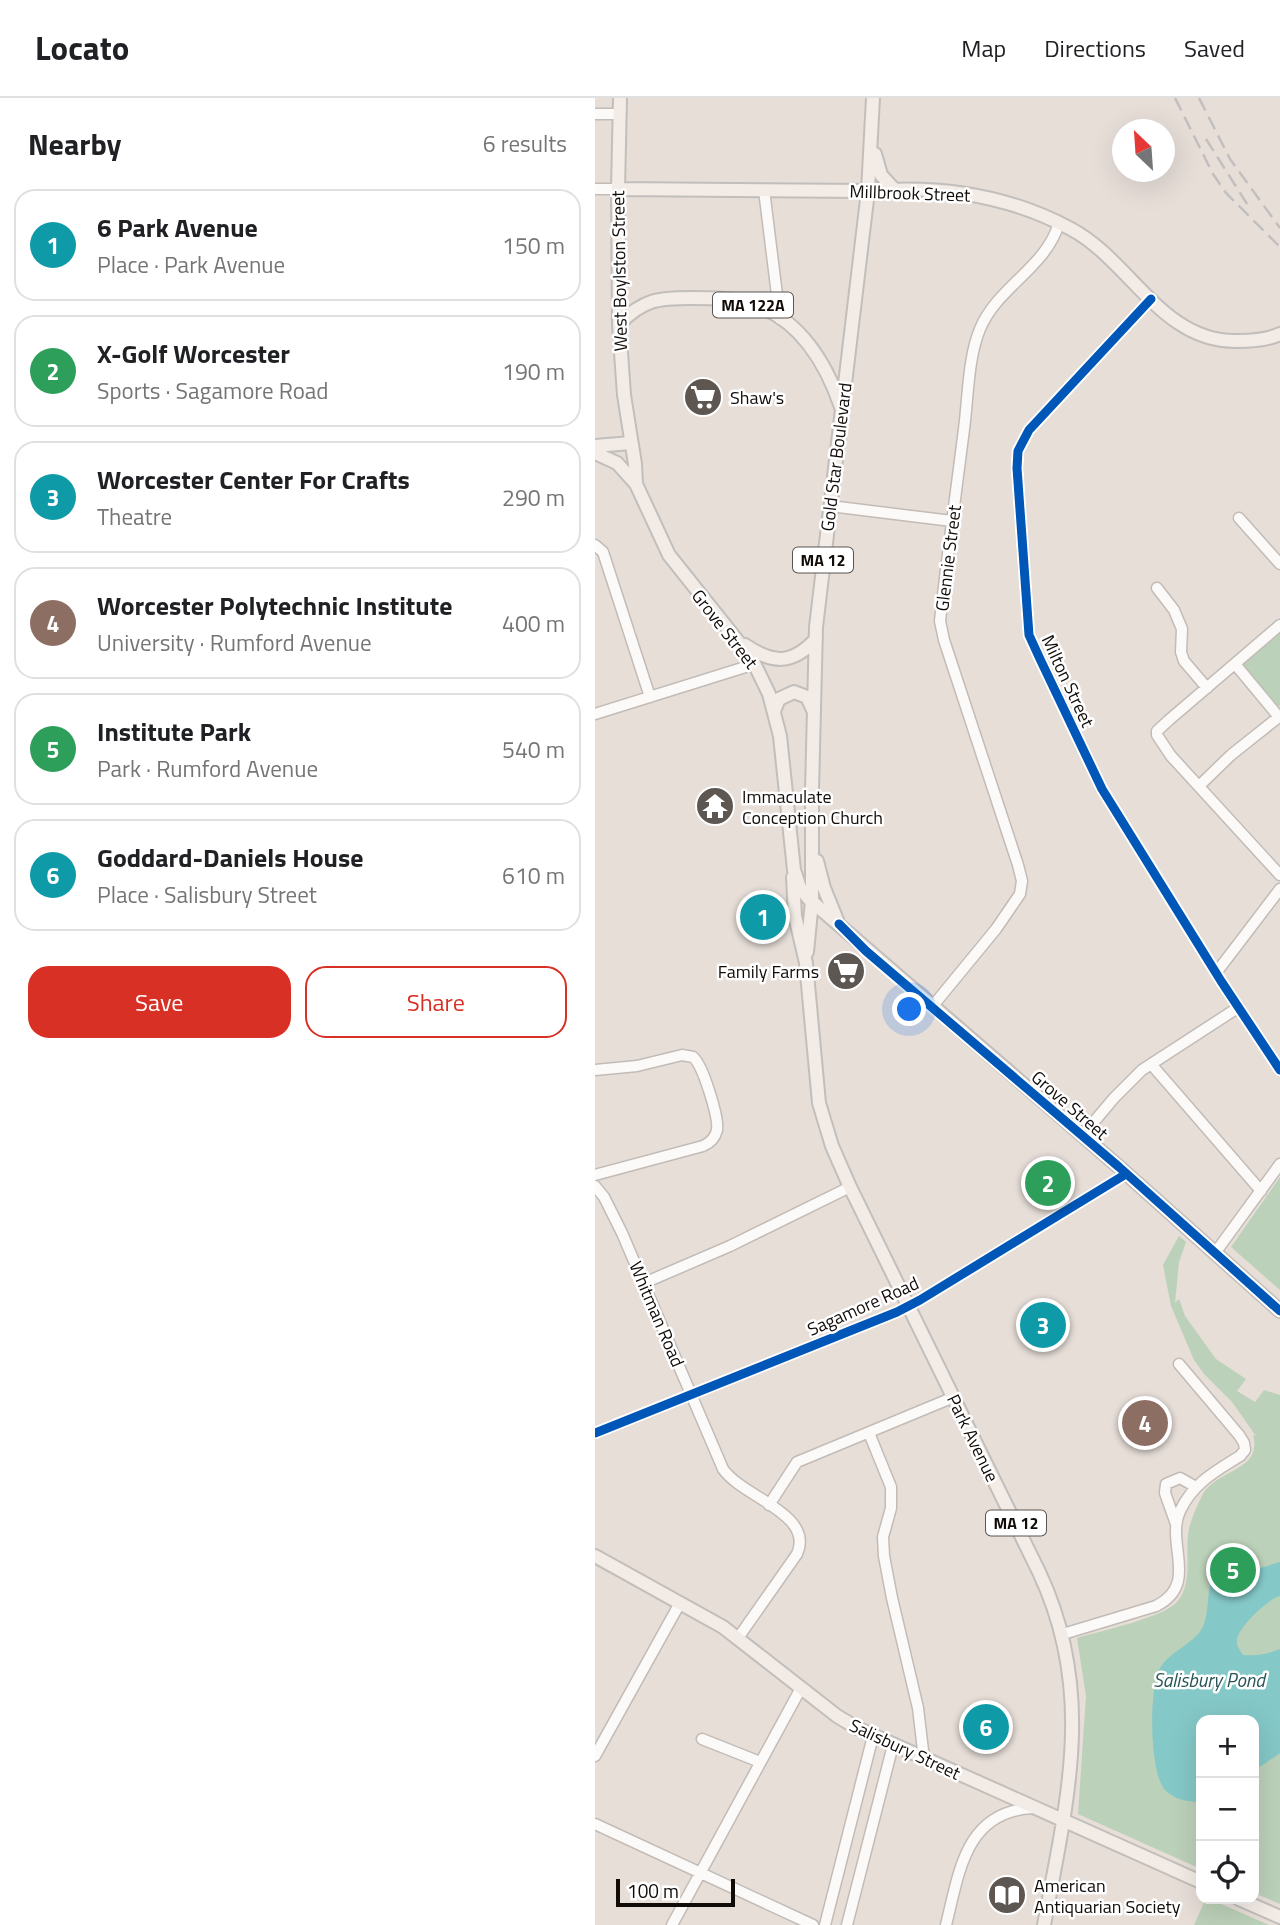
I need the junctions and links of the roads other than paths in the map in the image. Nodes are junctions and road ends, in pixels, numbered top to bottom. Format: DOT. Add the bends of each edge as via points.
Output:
graph roads {
  1 [pos="620,98"];
  2 [pos="873,98"];
  3 [pos="595,114"];
  4 [pos="620,114"];
  5 [pos="872,138"];
  6 [pos="595,189"];
  7 [pos="618,189"];
  8 [pos="894,189"];
  9 [pos="764,190"];
  10 [pos="868,191"];
  11 [pos="1059,223"];
  12 [pos="1151,299"];
  13 [pos="780,319"];
  14 [pos="619,324"];
  15 [pos="1280,334"];
  16 [pos="842,411"];
  17 [pos="632,448"];
  18 [pos="596,451"];
  19 [pos="636,484"];
  20 [pos="830,506"];
  21 [pos="1239,518"];
  22 [pos="952,521"];
  23 [pos="595,545"];
  24 [pos="1280,564"];
  25 [pos="1157,588"];
  26 [pos="1280,625"];
  27 [pos="816,639"];
  28 [pos="739,642"];
  29 [pos="755,664"];
  30 [pos="1235,664"];
  31 [pos="1207,688"];
  32 [pos="650,697"];
  33 [pos="775,711"];
  34 [pos="814,711"];
  35 [pos="595,714"];
  36 [pos="1280,716"];
  37 [pos="1199,786"];
  38 [pos="812,821"];
  39 [pos="794,870"];
  40 [pos="1280,875"];
  41 [pos="1280,889"];
  42 [pos="812,901"];
  43 [pos="839,924"];
  44 [pos="806,963"];
  45 [pos="1216,973"];
  46 [pos="932,1007"];
  47 [pos="1239,1007"];
  48 [pos="1151,1064"];
  49 [pos="595,1070"];
  50 [pos="1280,1070"];
  51 [pos="1082,1136"];
  52 [pos="1280,1164"];
  53 [pos="1126,1174"];
  54 [pos="595,1175"];
  55 [pos="595,1186"];
  56 [pos="850,1187"];
  57 [pos="1261,1191"];
  58 [pos="1215,1253"];
  59 [pos="644,1283"];
  60 [pos="909,1306"];
  61 [pos="1280,1311"];
  62 [pos="1178,1364"];
  63 [pos="691,1394"];
  64 [pos="954,1398"];
  65 [pos="595,1433"];
  66 [pos="869,1433"];
  67 [pos="1196,1487"];
  68 [pos="769,1505"];
  69 [pos="1177,1527"];
  70 [pos="596,1558"];
  71 [pos="680,1603"];
  72 [pos="1063,1634"];
  73 [pos="737,1638"];
  74 [pos="801,1688"];
  75 [pos="873,1736"];
  76 [pos="702,1739"];
  77 [pos="893,1745"];
  78 [pos="595,1756"];
  79 [pos="924,1759"];
  80 [pos="760,1762"];
  81 [pos="1035,1808"];
  82 [pos="1064,1821"];
  83 [pos="595,1824"];
  84 [pos="699,1872"];
  85 [pos="1196,1880"];
  86 [pos="1250,1904"];
  87 [pos="1280,1916"];
  88 [pos="672,1925"];
  89 [pos="813,1925"];
  90 [pos="825,1925"];
  91 [pos="846,1925"];
  92 [pos="946,1925"];
  93 [pos="1044,1925"];
  1 -- 4 [label="main road, West Boylston Street / MA 12"];
  2 -- 5 [label="main road, Gold Star Boulevard / MA 12"];
  3 -- 4 [label="street"];
  4 -- 7 [label="main road, West Boylston Street / MA 12"];
  5 -- 8 [label="main road" via="881,175"];
  5 -- 10 [label="main road, Gold Star Boulevard / MA 12"];
  6 -- 7 [label="street"];
  7 -- 9 [label="main road, Millbrook Street"];
  7 -- 14 [label="main road, West Boylston Street / MA 12"];
  8 -- 10 [label="main road, Millbrook Street"];
  8 -- 11 [label="main road, Millbrook Street" via="989,196"];
  9 -- 10 [label="main road, Millbrook Street"];
  9 -- 13 [label="street"];
  10 -- 16 [label="main road, Gold Star Boulevard / MA 12"];
  11 -- 12 [label="main road, Millbrook Street" via="1088,239"];
  11 -- 22 [label="street, Glennie Street" via="1051,244 996,304 978,333"];
  12 -- 15 [label="main road, Millbrook Street" via="1173,320 1205,337 1250,341"];
  12 -- 45 [label="street, Milton Street" via="1021,442 1017,468 1029,635 1102,789"];
  13 -- 14 [label="main road, MA 122A" via="742,302 668,298 641,305"];
  13 -- 16 [label="main road, MA 122A" via="813,349"];
  14 -- 17 [label="main road, West Boylston Street / MA 12"];
  16 -- 20 [label="main road, Gold Star Boulevard / MA 12"];
  17 -- 18 [label="main road"];
  17 -- 19 [label="main road, Grove Street / MA 12"];
  18 -- 19 [label="main road" via="617,463"];
  19 -- 28 [label="main road, Grove Street / MA 12" via="669,555"];
  20 -- 22 [label="street"];
  20 -- 27 [label="main road, Gold Star Boulevard / MA 12"];
  21 -- 24 [label="street"];
  22 -- 46 [label="street, Glennie Street" via="941,632 1019,865 1021,886 996,929"];
  23 -- 32 [label="street" via="603,552"];
  25 -- 31 [label="street" via="1182,629 1184,661"];
  26 -- 30 [label="street"];
  27 -- 28 [label="main road" via="802,653 775,660"];
  27 -- 34 [label="main road, Gold Star Boulevard / MA 12"];
  28 -- 29 [label="main road, Grove Street / MA 12"];
  29 -- 32 [label="street"];
  29 -- 33 [label="main road, Grove Street / MA 12"];
  30 -- 31 [label="street"];
  30 -- 36 [label="street"];
  31 -- 37 [label="street" via="1157,732 1171,756"];
  32 -- 35 [label="street"];
  33 -- 34 [label="main road" via="779,699 794,692 807,697"];
  33 -- 39 [label="main road, Grove Street / MA 12"];
  34 -- 38 [label="main road, Gold Star Boulevard / MA 12"];
  36 -- 37 [label="street"];
  37 -- 40 [label="street"];
  38 -- 42 [label="main road, Gold Star Boulevard / MA 12"];
  38 -- 43 [label="main road, Grove Street" via="821,877"];
  39 -- 42 [label="main road, Grove Street" via="800,888"];
  39 -- 44 [label="main road, Park Avenue / MA 12" via="795,916"];
  41 -- 45 [label="street"];
  42 -- 43 [label="main road, Grove Street"];
  42 -- 44 [label="main road, Park Avenue / MA 12"];
  43 -- 46 [label="main road, Grove Street"];
  44 -- 56 [label="main road, Park Avenue / MA 12" via="819,1102"];
  45 -- 47 [label="street, Milton Street"];
  46 -- 51 [label="main road, Grove Street"];
  47 -- 48 [label="street"];
  47 -- 50 [label="street, Milton Street"];
  48 -- 51 [label="street" via="1122,1089"];
  48 -- 57 [label="street"];
  49 -- 54 [label="street" via="681,1055 693,1057 703,1069 717,1128 713,1139 703,1146"];
  51 -- 53 [label="main road, Grove Street"];
  52 -- 57 [label="street"];
  53 -- 58 [label="main road, Grove Street"];
  53 -- 60 [label="street, Sagamore Road"];
  55 -- 59 [label="street, Whitman Road"];
  56 -- 59 [label="street"];
  56 -- 60 [label="main road, Park Avenue / MA 12"];
  57 -- 58 [label="street"];
  58 -- 61 [label="main road, Grove Street"];
  59 -- 63 [label="street, Whitman Road"];
  60 -- 63 [label="street, Sagamore Road"];
  60 -- 64 [label="main road, Park Avenue / MA 12"];
  62 -- 67 [label="street" via="1245,1448"];
  63 -- 65 [label="street, Sagamore Road"];
  63 -- 68 [label="street, Whitman Road" via="726,1474"];
  64 -- 66 [label="street"];
  64 -- 72 [label="main road, Park Avenue / MA 12" via="1039,1572"];
  66 -- 68 [label="street" via="797,1462"];
  66 -- 79 [label="street" via="891,1487 884,1556 918,1709"];
  67 -- 69 [label="street" via="1179,1513"];
  67 -- 69 [label="street" via="1180,1478 1166,1484"];
  68 -- 73 [label="street, Whitman Road" via="795,1523 801,1543"];
  69 -- 72 [label="street" via="1179,1579 1170,1597 1157,1606"];
  70 -- 71 [label="main road, Salisbury Street"];
  71 -- 73 [label="main road, Salisbury Street"];
  71 -- 78 [label="street"];
  72 -- 82 [label="main road, Park Avenue / MA 12" via="1072,1711"];
  73 -- 74 [label="main road, Salisbury Street"];
  74 -- 75 [label="main road, Salisbury Street"];
  74 -- 80 [label="street"];
  75 -- 77 [label="main road, Salisbury Street"];
  75 -- 90 [label="street"];
  76 -- 80 [label="street"];
  77 -- 79 [label="main road, Salisbury Street"];
  77 -- 91 [label="street"];
  79 -- 81 [label="main road, Salisbury Street"];
  80 -- 84 [label="street"];
  81 -- 82 [label="main road, Salisbury Street"];
  81 -- 92 [label="street" via="1002,1816 973,1839 962,1862"];
  82 -- 85 [label="main road, Salisbury Street"];
  82 -- 93 [label="main road, Park Avenue / MA 12"];
  83 -- 84 [label="street"];
  84 -- 88 [label="street"];
  84 -- 89 [label="street"];
  86 -- 87 [label="main road"];
}
